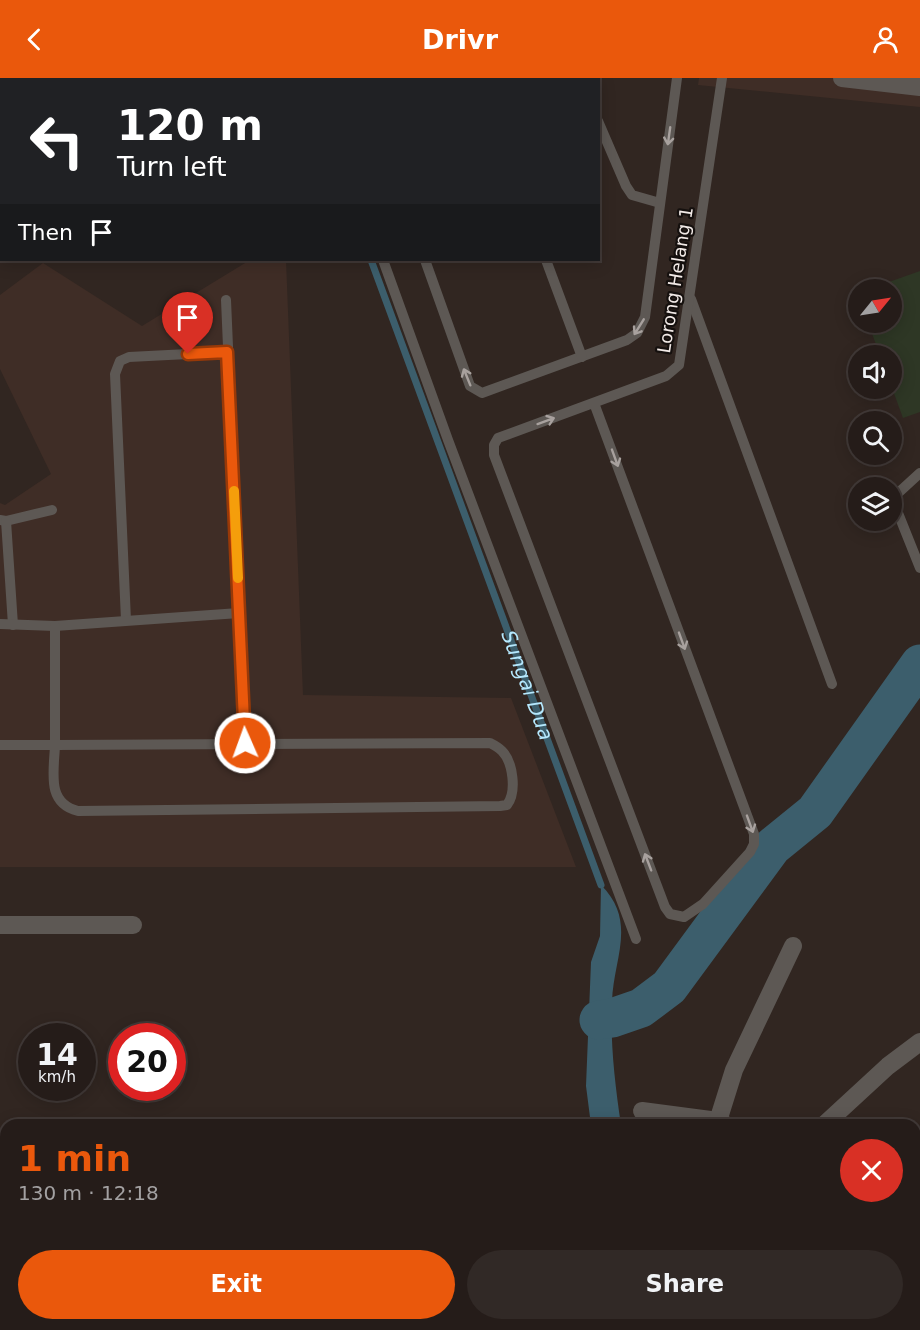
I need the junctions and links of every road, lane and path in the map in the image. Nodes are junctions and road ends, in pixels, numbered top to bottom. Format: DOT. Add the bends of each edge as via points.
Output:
graph roads {
  1 [pos="677,78"];
  2 [pos="722,78"];
  3 [pos="842,78"];
  4 [pos="920,87"];
  5 [pos="600,126"];
  6 [pos="660,203"];
  7 [pos="383,261"];
  8 [pos="425,261"];
  9 [pos="546,261"];
  10 [pos="690,296"];
  11 [pos="226,300"];
  12 [pos="227,352"];
  13 [pos="582,357"];
  14 [pos="594,403"];
  15 [pos="920,473"];
  16 [pos="52,510"];
  17 [pos="3,520"];
  18 [pos="920,568"];
  19 [pos="239,613"];
  20 [pos="126,620"];
  21 [pos="0,624"];
  22 [pos="13,626"];
  23 [pos="55,626"];
  24 [pos="832,684"];
  25 [pos="245,743"];
  26 [pos="0,745"];
  27 [pos="55,745"];
  28 [pos="0,925"];
  29 [pos="133,925"];
  30 [pos="636,939"];
  31 [pos="793,946"];
  32 [pos="920,1041"];
  33 [pos="642,1111"];
  34 [pos="695,1119"];
  35 [pos="723,1119"];
  36 [pos="831,1119"];
  1 -- 6 [label="lane, one-way"];
  2 -- 10 [label="lane, Lorong Helang 1"];
  3 -- 4 [label="street"];
  5 -- 6 [label="lane" via="632,195"];
  6 -- 13 [label="lane, one-way" via="645,317 637,333"];
  7 -- 30 [label="lane"];
  13 -- 8 [label="lane, one-way" via="482,393 475,390 470,386"];
  9 -- 13 [label="lane"];
  10 -- 14 [label="lane, Lorong Helang 1" via="679,365 666,376"];
  10 -- 24 [label="lane"];
  11 -- 12 [label="lane"];
  12 -- 19 [label="lane"];
  12 -- 20 [label="lane" via="129,357 120,361 115,374"];
  14 -- 14 [label="lane, Lorong Helang 1, one-way" via="754,834 750,852 703,904 684,917 670,914 665,907 494,455 498,438"];
  15 -- 18 [label="lane" via="897,494 894,503"];
  16 -- 17 [label="lane"];
  17 -- 22 [label="lane"];
  19 -- 20 [label="lane"];
  19 -- 25 [label="lane"];
  20 -- 23 [label="lane"];
  21 -- 22 [label="lane"];
  22 -- 23 [label="lane"];
  23 -- 27 [label="lane"];
  25 -- 27 [label="lane"];
  25 -- 27 [label="lane" via="490,743 502,750 508,761 514,791 507,805 500,806 78,811 66,808 58,797 53,782"];
  26 -- 27 [label="lane"];
  28 -- 29 [label="street"];
  31 -- 35 [label="street" via="734,1070"];
  32 -- 36 [label="street"];
  33 -- 34 [label="street"];
}
